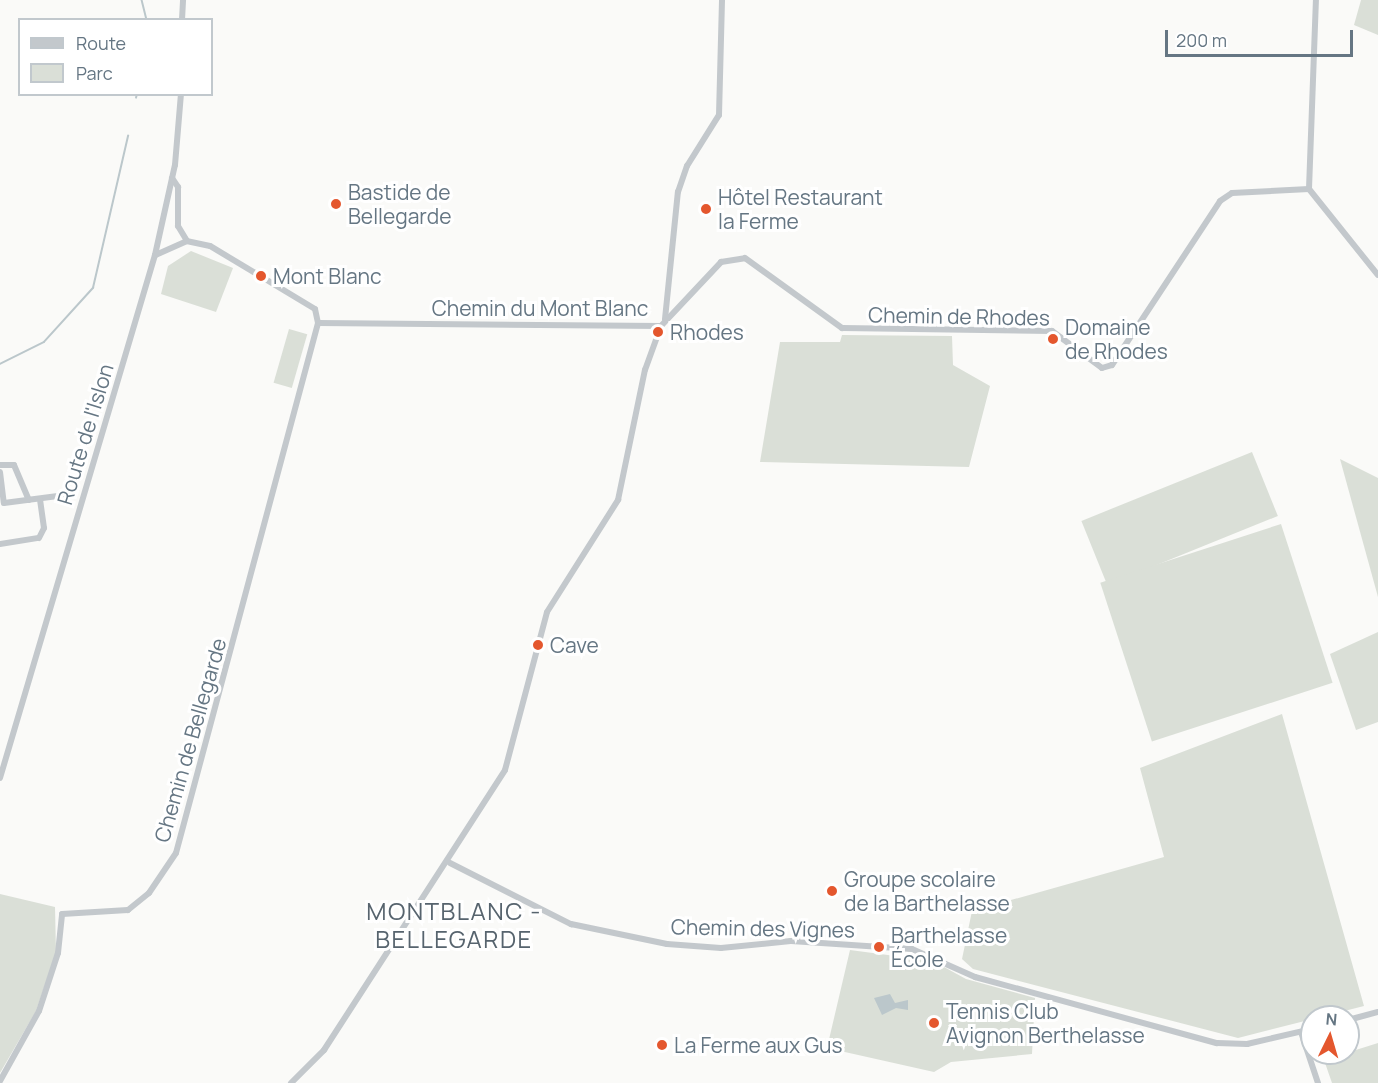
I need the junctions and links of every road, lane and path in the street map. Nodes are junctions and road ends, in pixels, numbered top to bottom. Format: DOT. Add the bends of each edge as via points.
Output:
graph roads {
  1 [pos="183,0"];
  2 [pos="723,0"];
  3 [pos="1316,0"];
  4 [pos="183,18"];
  5 [pos="181,96"];
  6 [pos="172,178"];
  7 [pos="1309,189"];
  8 [pos="187,241"];
  9 [pos="155,255"];
  10 [pos="1378,275"];
  11 [pos="665,319"];
  12 [pos="318,323"];
  13 [pos="661,326"];
  14 [pos="0,465"];
  15 [pos="0,472"];
  16 [pos="65,495"];
  17 [pos="40,499"];
  18 [pos="29,500"];
  19 [pos="0,544"];
  20 [pos="0,778"];
  21 [pos="450,863"];
  22 [pos="1378,1012"];
  23 [pos="1360,1017"];
  24 [pos="1300,1032"];
  25 [pos="1312,1065"];
  26 [pos="0,1081"];
  27 [pos="291,1083"];
  28 [pos="1318,1083"];
  1 -- 4 [label="street"];
  2 -- 11 [label="street" via="718,115 687,166 678,192"];
  3 -- 7 [label="street"];
  5 -- 6 [label="street, Route de l'Islon"];
  6 -- 8 [label="street" via="178,187 178,226"];
  6 -- 9 [label="street, Route de l'Islon"];
  7 -- 10 [label="street"];
  7 -- 11 [label="street, Chemin de Rhodes" via="1232,193 1220,201 1107,368 1097,367 1060,334 1042,330 842,328 737,256 721,262"];
  8 -- 9 [label="street"];
  8 -- 12 [label="street" via="210,246 315,309"];
  9 -- 20 [label="street, Route de l'Islon"];
  11 -- 13 [label="street, Chemin de Rhodes"];
  12 -- 13 [label="street, Chemin du Mont Blanc"];
  12 -- 26 [label="street, Chemin de Bellegarde" via="176,853 149,893 128,910 62,914 58,953 39,1011"];
  13 -- 21 [label="street, Chemin du Mont Blanc" via="645,370 613,514 547,612 512,756"];
  14 -- 18 [label="street" via="14,465"];
  15 -- 18 [label="street" via="4,503"];
  16 -- 17 [label="street"];
  17 -- 18 [label="street"];
  17 -- 19 [label="street" via="39,538"];
  21 -- 24 [label="street, Chemin des Vignes" via="571,924 667,944 721,948 792,941 912,949 975,977 1217,1043 1247,1044"];
  21 -- 27 [label="street" via="324,1050"];
  22 -- 23 [label="street"];
  25 -- 28 [label="street"];
}
